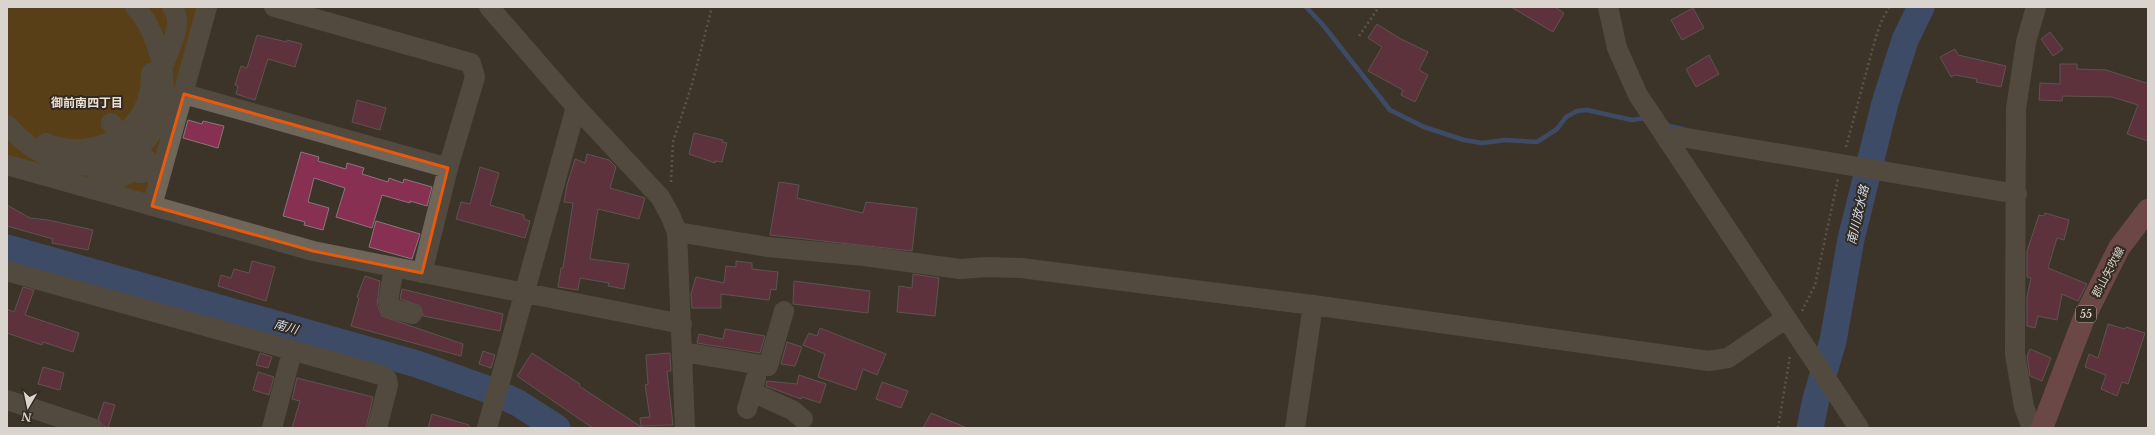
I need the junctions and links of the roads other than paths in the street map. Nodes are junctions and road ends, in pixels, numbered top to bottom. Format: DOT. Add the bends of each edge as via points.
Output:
graph roads {
  1 [pos="135,7"];
  2 [pos="274,7"];
  3 [pos="489,7"];
  4 [pos="1608,7"];
  5 [pos="2036,7"];
  6 [pos="186,10"];
  7 [pos="297,10"];
  8 [pos="146,45"];
  9 [pos="162,65"];
  10 [pos="184,94"];
  11 [pos="576,107"];
  12 [pos="116,130"];
  13 [pos="18,132"];
  14 [pos="1668,141"];
  15 [pos="143,161"];
  16 [pos="10,166"];
  17 [pos="448,168"];
  18 [pos="95,183"];
  19 [pos="2017,194"];
  20 [pos="150,200"];
  21 [pos="2144,221"];
  22 [pos="677,232"];
  23 [pos="394,268"];
  24 [pos="7,271"];
  25 [pos="422,273"];
  26 [pos="525,293"];
  27 [pos="1313,305"];
  28 [pos="784,311"];
  29 [pos="412,314"];
  30 [pos="682,324"];
  31 [pos="1795,331"];
  32 [pos="292,352"];
  33 [pos="683,352"];
  34 [pos="760,365"];
  35 [pos="7,400"];
  36 [pos="803,419"];
  37 [pos="92,428"];
  38 [pos="272,428"];
  39 [pos="377,428"];
  40 [pos="487,428"];
  41 [pos="685,428"];
  42 [pos="1295,428"];
  43 [pos="1859,428"];
  44 [pos="2032,428"];
  45 [pos="2042,428"];
  1 -- 8 [label="street" via="147,24"];
  2 -- 7 [label="street"];
  3 -- 11 [label="street"];
  4 -- 14 [label="street" via="1612,33 1625,70"];
  5 -- 19 [label="street" via="2026,42 2017,102"];
  6 -- 9 [label="street" via="177,17 176,31 166,61"];
  6 -- 10 [label="street"];
  7 -- 17 [label="street" via="471,63 475,77"];
  8 -- 9 [label="street"];
  8 -- 12 [label="street" via="151,69 151,88 141,114 131,128"];
  9 -- 15 [label="street" via="163,87 158,121 143,145"];
  10 -- 17 [label="street"];
  10 -- 20 [label="street"];
  11 -- 22 [label="street" via="664,204"];
  11 -- 26 [label="street"];
  12 -- 13 [label="street" via="93,148 67,149"];
  12 -- 15 [label="street"];
  13 -- 15 [label="street" via="49,157 74,165 96,166"];
  13 -- 16 [label="street"];
  14 -- 19 [label="street" via="1681,138"];
  14 -- 31 [label="street"];
  15 -- 18 [label="street" via="121,177"];
  15 -- 20 [label="street"];
  16 -- 20 [label="street"];
  17 -- 25 [label="street"];
  19 -- 44 [label="street" via="2015,354 2024,407"];
  20 -- 23 [label="street" via="313,251"];
  21 -- 45 [label="main road, 郡山矢吹線 / 55" via="2119,248 2084,318"];
  22 -- 27 [label="street" via="768,247 960,269 1021,268"];
  22 -- 30 [label="street"];
  23 -- 25 [label="street"];
  23 -- 29 [label="street" via="388,301 390,308"];
  24 -- 32 [label="street"];
  25 -- 26 [label="street"];
  26 -- 30 [label="street"];
  26 -- 40 [label="street"];
  27 -- 31 [label="street" via="1709,361 1722,360"];
  27 -- 42 [label="street"];
  28 -- 34 [label="street" via="768,366"];
  30 -- 33 [label="street"];
  31 -- 43 [label="street"];
  32 -- 38 [label="street"];
  32 -- 39 [label="street" via="385,377 388,385"];
  33 -- 34 [label="street"];
  33 -- 41 [label="street"];
  34 -- 36 [label="street" via="750,400 792,410"];
  35 -- 37 [label="street"];
}
